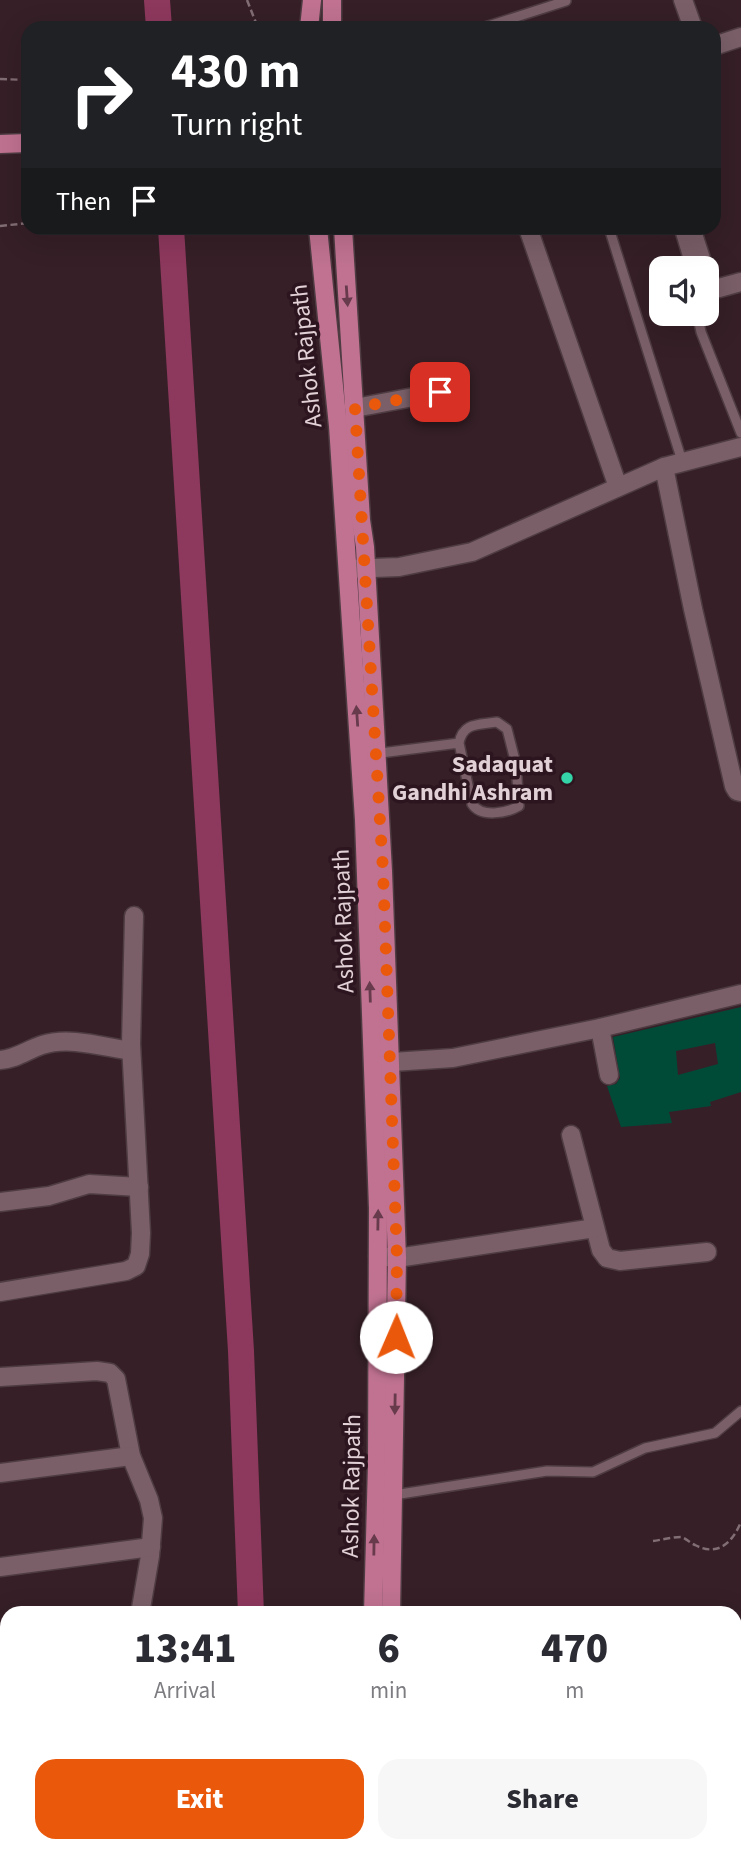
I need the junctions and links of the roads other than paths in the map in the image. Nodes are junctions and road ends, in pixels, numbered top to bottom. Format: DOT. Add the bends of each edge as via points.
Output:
graph roads {
  1 [pos="312,0"];
  2 [pos="332,0"];
  3 [pos="682,0"];
  4 [pos="566,1"];
  5 [pos="310,21"];
  6 [pos="332,21"];
  7 [pos="504,21"];
  8 [pos="690,21"];
  9 [pos="741,37"];
  10 [pos="721,44"];
  11 [pos="0,144"];
  12 [pos="21,144"];
  13 [pos="319,235"];
  14 [pos="343,235"];
  15 [pos="530,235"];
  16 [pos="612,235"];
  17 [pos="681,235"];
  18 [pos="693,235"];
  19 [pos="687,256"];
  20 [pos="700,256"];
  21 [pos="741,282"];
  22 [pos="719,288"];
  23 [pos="700,326"];
  24 [pos="440,392"];
  25 [pos="355,408"];
  26 [pos="741,433"];
  27 [pos="741,447"];
  28 [pos="682,461"];
  29 [pos="664,467"];
  30 [pos="618,487"];
  31 [pos="356,569"];
  32 [pos="459,743"];
  33 [pos="368,754"];
  34 [pos="741,792"];
  35 [pos="134,916"];
  36 [pos="741,995"];
  37 [pos="600,1028"];
  38 [pos="131,1051"];
  39 [pos="0,1059"];
  40 [pos="382,1063"];
  41 [pos="609,1075"];
  42 [pos="571,1135"];
  43 [pos="139,1187"];
  44 [pos="0,1202"];
  45 [pos="595,1228"];
  46 [pos="707,1252"];
  47 [pos="378,1256"];
  48 [pos="397,1258"];
  49 [pos="0,1292"];
  50 [pos="0,1377"];
  51 [pos="741,1411"];
  52 [pos="131,1456"];
  53 [pos="0,1473"];
  54 [pos="394,1495"];
  55 [pos="151,1547"];
  56 [pos="0,1567"];
  57 [pos="141,1606"];
  58 [pos="373,1606"];
  59 [pos="391,1606"];
  1 -- 5 [label="main road"];
  2 -- 6 [label="main road"];
  3 -- 8 [label="street"];
  4 -- 7 [label="lane"];
  9 -- 10 [label="street"];
  11 -- 12 [label="main road"];
  13 -- 31 [label="main road, Ashok Rajpath"];
  14 -- 25 [label="main road, Ashok Rajpath, one-way"];
  15 -- 30 [label="street"];
  16 -- 28 [label="lane"];
  17 -- 19 [label="lane"];
  18 -- 20 [label="street"];
  21 -- 22 [label="street"];
  23 -- 26 [label="lane"];
  24 -- 25 [label="street"];
  25 -- 31 [label="main road, Ashok Rajpath"];
  27 -- 28 [label="street"];
  28 -- 29 [label="street"];
  29 -- 30 [label="street"];
  29 -- 34 [label="street" via="734,786"];
  30 -- 31 [label="street" via="472,552 399,567"];
  31 -- 33 [label="main road, Ashok Rajpath"];
  32 -- 32 [label="lane" via="467,728 503,724 516,764 519,806 496,812 476,810"];
  32 -- 33 [label="lane"];
  33 -- 40 [label="main road, Ashok Rajpath"];
  35 -- 38 [label="street"];
  36 -- 37 [label="street"];
  37 -- 40 [label="street" via="453,1058"];
  37 -- 41 [label="street"];
  38 -- 39 [label="street" via="71,1041"];
  38 -- 43 [label="street"];
  47 -- 40 [label="main road, Ashok Rajpath, one-way"];
  40 -- 48 [label="main road, Ashok Rajpath"];
  42 -- 45 [label="street"];
  43 -- 44 [label="street" via="89,1184 49,1196"];
  43 -- 49 [label="street" via="141,1233 136,1266 103,1277"];
  45 -- 46 [label="street" via="601,1250 612,1261"];
  45 -- 48 [label="street"];
  47 -- 48 [label="street"];
  58 -- 47 [label="main road, Ashok Rajpath, one-way"];
  48 -- 54 [label="main road, Ashok Rajpath, one-way"];
  50 -- 52 [label="street" via="110,1373 116,1379"];
  51 -- 54 [label="lane" via="715,1433 645,1448 587,1474 547,1471"];
  52 -- 53 [label="street"];
  52 -- 55 [label="street" via="153,1518"];
  54 -- 59 [label="main road, Ashok Rajpath"];
  55 -- 56 [label="street"];
  55 -- 57 [label="street"];
}
